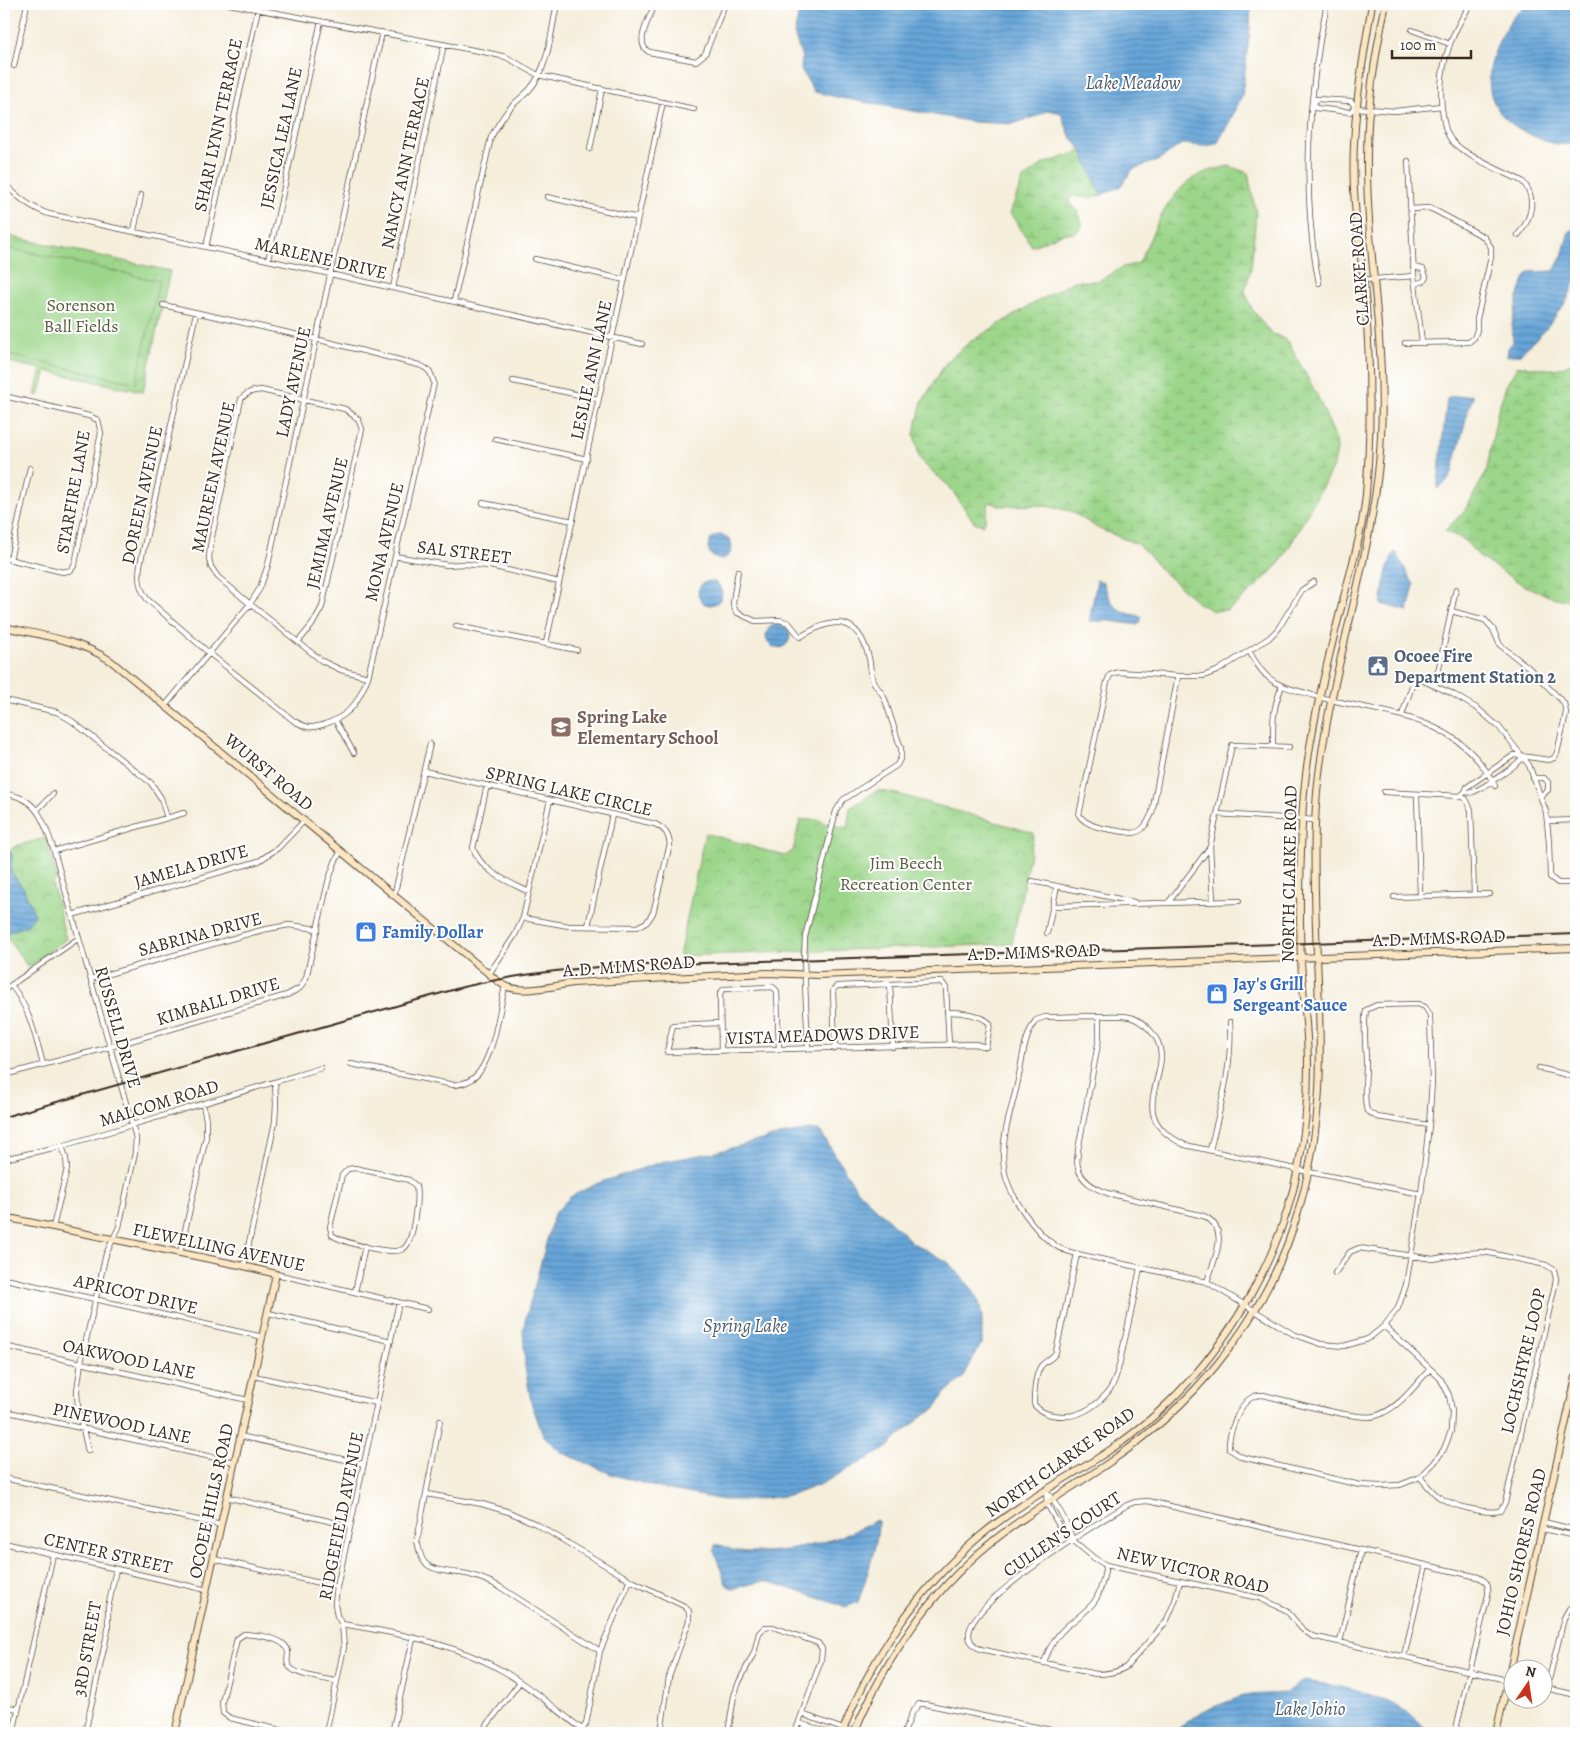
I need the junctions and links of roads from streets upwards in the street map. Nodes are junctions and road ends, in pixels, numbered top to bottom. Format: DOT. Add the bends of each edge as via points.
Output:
graph roads {
  1 [pos="27,4"];
  2 [pos="229,4"];
  3 [pos="557,4"];
  4 [pos="656,4"];
  5 [pos="725,4"];
  6 [pos="1327,4"];
  7 [pos="1372,4"];
  8 [pos="1386,4"];
  9 [pos="1471,4"];
  10 [pos="258,9"];
  11 [pos="321,21"];
  12 [pos="1412,30"];
  13 [pos="382,32"];
  14 [pos="444,44"];
  15 [pos="1450,44"];
  16 [pos="14,66"];
  17 [pos="538,75"];
  18 [pos="602,89"];
  19 [pos="1332,101"];
  20 [pos="663,102"];
  21 [pos="1313,104"];
  22 [pos="1441,106"];
  23 [pos="1356,108"];
  24 [pos="694,109"];
  25 [pos="1370,109"];
  26 [pos="1331,110"];
  27 [pos="590,149"];
  28 [pos="1408,161"];
  29 [pos="4,183"];
  30 [pos="141,195"];
  31 [pos="547,197"];
  32 [pos="1410,210"];
  33 [pos="638,218"];
  34 [pos="134,231"];
  35 [pos="1518,235"];
  36 [pos="206,247"];
  37 [pos="535,259"];
  38 [pos="268,260"];
  39 [pos="1413,268"];
  40 [pos="331,275"];
  41 [pos="1414,276"];
  42 [pos="1374,278"];
  43 [pos="625,280"];
  44 [pos="1364,280"];
  45 [pos="1319,283"];
  46 [pos="1415,284"];
  47 [pos="393,288"];
  48 [pos="454,301"];
  49 [pos="163,305"];
  50 [pos="196,313"];
  51 [pos="612,337"];
  52 [pos="316,339"];
  53 [pos="1422,342"];
  54 [pos="1405,343"];
  55 [pos="642,344"];
  56 [pos="513,381"];
  57 [pos="4,396"];
  58 [pos="598,399"];
  59 [pos="304,400"];
  60 [pos="495,439"];
  61 [pos="586,459"];
  62 [pos="30,468"];
  63 [pos="482,503"];
  64 [pos="572,521"];
  65 [pos="1360,530"];
  66 [pos="1370,532"];
  67 [pos="395,556"];
  68 [pos="4,558"];
  69 [pos="10,560"];
  70 [pos="738,572"];
  71 [pos="559,582"];
  72 [pos="1314,582"];
  73 [pos="1456,589"];
  74 [pos="250,604"];
  75 [pos="1451,611"];
  76 [pos="456,626"];
  77 [pos="4,627"];
  78 [pos="298,642"];
  79 [pos="546,643"];
  80 [pos="577,650"];
  81 [pos="1249,651"];
  82 [pos="209,654"];
  83 [pos="1178,676"];
  84 [pos="368,677"];
  85 [pos="1282,686"];
  86 [pos="1435,686"];
  87 [pos="1320,697"];
  88 [pos="4,700"];
  89 [pos="1330,700"];
  90 [pos="166,706"];
  91 [pos="1402,715"];
  92 [pos="335,720"];
  93 [pos="430,744"];
  94 [pos="1273,746"];
  95 [pos="1289,746"];
  96 [pos="354,753"];
  97 [pos="1523,757"];
  98 [pos="424,771"];
  99 [pos="1488,773"];
  100 [pos="1533,778"];
  101 [pos="1492,780"];
  102 [pos="1473,783"];
  103 [pos="487,785"];
  104 [pos="1495,786"];
  105 [pos="1478,789"];
  106 [pos="1384,792"];
  107 [pos="1465,792"];
  108 [pos="4,794"];
  109 [pos="53,794"];
  110 [pos="1417,794"];
  111 [pos="1460,796"];
  112 [pos="1540,796"];
  113 [pos="550,800"];
  114 [pos="37,810"];
  115 [pos="184,812"];
  116 [pos="1217,814"];
  117 [pos="612,815"];
  118 [pos="167,818"];
  119 [pos="1302,819"];
  120 [pos="1315,820"];
  121 [pos="1576,820"];
  122 [pos="304,821"];
  123 [pos="1547,821"];
  124 [pos="1210,846"];
  125 [pos="54,851"];
  126 [pos="341,851"];
  127 [pos="1032,881"];
  128 [pos="1576,883"];
  129 [pos="1058,886"];
  130 [pos="529,892"];
  131 [pos="1474,894"];
  132 [pos="1490,894"];
  133 [pos="394,896"];
  134 [pos="1420,896"];
  135 [pos="1394,897"];
  136 [pos="1239,901"];
  137 [pos="1213,902"];
  138 [pos="1168,903"];
  139 [pos="1143,904"];
  140 [pos="1053,906"];
  141 [pos="72,915"];
  142 [pos="523,918"];
  143 [pos="588,926"];
  144 [pos="318,929"];
  145 [pos="1047,933"];
  146 [pos="79,938"];
  147 [pos="1576,948"];
  148 [pos="1301,957"];
  149 [pos="1317,957"];
  150 [pos="489,974"];
  151 [pos="804,974"];
  152 [pos="90,979"];
  153 [pos="890,984"];
  154 [pos="11,985"];
  155 [pos="505,986"];
  156 [pos="4,990"];
  157 [pos="948,1012"];
  158 [pos="1098,1016"];
  159 [pos="1230,1022"];
  160 [pos="720,1023"];
  161 [pos="949,1045"];
  162 [pos="110,1047"];
  163 [pos="893,1047"];
  164 [pos="835,1049"];
  165 [pos="779,1050"];
  166 [pos="808,1050"];
  167 [pos="721,1051"];
  168 [pos="44,1064"];
  169 [pos="351,1064"];
  170 [pos="321,1068"];
  171 [pos="1539,1068"];
  172 [pos="4,1075"];
  173 [pos="1576,1077"];
  174 [pos="275,1082"];
  175 [pos="202,1104"];
  176 [pos="1429,1124"];
  177 [pos="132,1125"];
  178 [pos="62,1146"];
  179 [pos="1210,1150"];
  180 [pos="4,1159"];
  181 [pos="1298,1169"];
  182 [pos="1309,1172"];
  183 [pos="1421,1194"];
  184 [pos="4,1217"];
  185 [pos="53,1227"];
  186 [pos="113,1239"];
  187 [pos="365,1246"];
  188 [pos="180,1253"];
  189 [pos="1077,1254"];
  190 [pos="1411,1255"];
  191 [pos="244,1266"];
  192 [pos="1140,1268"];
  193 [pos="1335,1273"];
  194 [pos="276,1274"];
  195 [pos="4,1280"];
  196 [pos="1207,1282"];
  197 [pos="355,1292"];
  198 [pos="96,1299"];
  199 [pos="399,1302"];
  200 [pos="1246,1304"];
  201 [pos="428,1309"];
  202 [pos="1254,1311"];
  203 [pos="268,1313"];
  204 [pos="1384,1326"];
  205 [pos="263,1337"];
  206 [pos="392,1341"];
  207 [pos="4,1346"];
  208 [pos="81,1362"];
  209 [pos="1430,1369"];
  210 [pos="254,1376"];
  211 [pos="1576,1377"];
  212 [pos="248,1400"];
  213 [pos="378,1402"];
  214 [pos="4,1411"];
  215 [pos="440,1421"];
  216 [pos="82,1429"];
  217 [pos="240,1436"];
  218 [pos="88,1451"];
  219 [pos="234,1462"];
  220 [pos="364,1464"];
  221 [pos="1420,1477"];
  222 [pos="4,1478"];
  223 [pos="1046,1491"];
  224 [pos="427,1494"];
  225 [pos="226,1498"];
  226 [pos="1054,1500"];
  227 [pos="1046,1504"];
  228 [pos="221,1525"];
  229 [pos="1543,1525"];
  230 [pos="350,1526"];
  231 [pos="1576,1530"];
  232 [pos="1576,1534"];
  233 [pos="1072,1539"];
  234 [pos="4,1543"];
  235 [pos="1362,1550"];
  236 [pos="53,1555"];
  237 [pos="214,1559"];
  238 [pos="1106,1565"];
  239 [pos="1426,1565"];
  240 [pos="116,1569"];
  241 [pos="630,1580"];
  242 [pos="1180,1581"];
  243 [pos="337,1587"];
  244 [pos="207,1590"];
  245 [pos="1576,1602"];
  246 [pos="342,1624"];
  247 [pos="413,1639"];
  248 [pos="1340,1642"];
  249 [pos="600,1651"];
  250 [pos="1404,1656"];
  251 [pos="1514,1660"];
  252 [pos="1044,1662"];
  253 [pos="1552,1662"];
  254 [pos="1469,1671"];
  255 [pos="1502,1678"];
  256 [pos="336,1681"];
  257 [pos="520,1682"];
  258 [pos="1552,1690"];
  259 [pos="1576,1695"];
  260 [pos="4,1706"];
  261 [pos="18,1709"];
  262 [pos="1502,1710"];
  263 [pos="802,1714"];
  264 [pos="799,1723"];
  265 [pos="843,1731"];
  266 [pos="581,1732"];
  267 [pos="13,1733"];
  268 [pos="85,1733"];
  269 [pos="175,1733"];
  270 [pos="292,1733"];
  271 [pos="326,1733"];
  272 [pos="392,1733"];
  273 [pos="481,1733"];
  274 [pos="661,1733"];
  275 [pos="728,1733"];
  276 [pos="795,1733"];
  277 [pos="829,1733"];
  278 [pos="854,1733"];
  279 [pos="904,1733"];
  280 [pos="1064,1733"];
  281 [pos="1455,1733"];
  282 [pos="1496,1733"];
  1 -- 16 [label="street"];
  2 -- 10 [label="street"];
  3 -- 17 [label="street"];
  4 -- 5 [label="street" via="642,37 645,50 696,61 705,54"];
  6 -- 21 [label="street" via="1319,39"];
  7 -- 23 [label="street, CLARKE ROAD"];
  8 -- 25 [label="street, CLARKE ROAD"];
  9 -- 15 [label="street"];
  10 -- 11 [label="street"];
  10 -- 36 [label="street, SHARI LYNN TERRACE"];
  11 -- 13 [label="street"];
  11 -- 38 [label="street, JESSICA LEA LANE"];
  12 -- 15 [label="street"];
  13 -- 14 [label="street"];
  13 -- 40 [label="street, LADY AVENUE"];
  14 -- 17 [label="street" via="506,57"];
  14 -- 47 [label="street, NANCY ANN TERRACE"];
  15 -- 22 [label="street" via="1440,79"];
  17 -- 18 [label="street"];
  17 -- 48 [label="street" via="531,88 500,120 491,137"];
  18 -- 20 [label="street"];
  18 -- 27 [label="street"];
  19 -- 21 [label="street" via="1316,99"];
  19 -- 23 [label="street" via="1351,102"];
  19 -- 26 [label="street"];
  20 -- 24 [label="street"];
  20 -- 33 [label="street, LESLIE ANN LANE"];
  21 -- 26 [label="street" via="1315,108"];
  21 -- 45 [label="street" via="1310,211"];
  22 -- 25 [label="street" via="1395,111"];
  22 -- 35 [label="street" via="1452,141 1466,152 1522,181 1529,189 1532,200 1527,224"];
  23 -- 25 [label="street"];
  23 -- 26 [label="street" via="1350,112"];
  23 -- 44 [label="street, CLARKE ROAD" via="1355,203"];
  25 -- 42 [label="street, CLARKE ROAD" via="1367,157"];
  28 -- 32 [label="street"];
  29 -- 34 [label="street, MARLENE DRIVE" via="33,208 49,214"];
  30 -- 34 [label="street"];
  31 -- 33 [label="street"];
  32 -- 39 [label="street"];
  32 -- 53 [label="street" via="1429,208 1436,211 1484,237 1491,247 1474,338 1469,342"];
  33 -- 43 [label="street, LESLIE ANN LANE"];
  34 -- 36 [label="street, MARLENE DRIVE"];
  36 -- 38 [label="street, MARLENE DRIVE"];
  37 -- 43 [label="street"];
  38 -- 40 [label="street, MARLENE DRIVE"];
  39 -- 41 [label="street"];
  39 -- 46 [label="street" via="1426,272 1424,281"];
  40 -- 47 [label="street, MARLENE DRIVE"];
  40 -- 52 [label="street, LADY AVENUE"];
  41 -- 42 [label="street"];
  41 -- 46 [label="street"];
  42 -- 44 [label="street"];
  42 -- 66 [label="street, CLARKE ROAD" via="1382,436"];
  43 -- 51 [label="street, LESLIE ANN LANE"];
  44 -- 65 [label="street, CLARKE ROAD" via="1370,404"];
  46 -- 53 [label="street"];
  47 -- 48 [label="street, MARLENE DRIVE"];
  48 -- 51 [label="street, MARLENE DRIVE"];
  49 -- 50 [label="street"];
  50 -- 52 [label="street"];
  50 -- 82 [label="street, DOREEN AVENUE" via="138,578 147,599"];
  51 -- 55 [label="street, MARLENE DRIVE"];
  51 -- 58 [label="street, LESLIE ANN LANE"];
  52 -- 59 [label="street, LADY AVENUE"];
  52 -- 67 [label="street, MONA AVENUE" via="418,365 431,372 434,383"];
  53 -- 54 [label="street"];
  56 -- 58 [label="street"];
  57 -- 69 [label="street, STARFIRE LANE" via="89,416 98,420 102,433 75,564 62,572"];
  58 -- 61 [label="street, LESLIE ANN LANE"];
  59 -- 74 [label="street, LADY AVENUE" via="268,564 260,588"];
  59 -- 74 [label="street, MAUREEN AVENUE" via="261,390 246,393 241,399 209,559 218,577"];
  59 -- 78 [label="street, JEMIMA AVENUE" via="345,409 358,419 362,429 322,607"];
  60 -- 61 [label="street"];
  61 -- 64 [label="street, LESLIE ANN LANE"];
  62 -- 69 [label="street"];
  63 -- 64 [label="street"];
  64 -- 71 [label="street, LESLIE ANN LANE"];
  65 -- 87 [label="street, NORTH CLARKE ROAD"];
  66 -- 89 [label="street, NORTH CLARKE ROAD"];
  67 -- 71 [label="street, SAL STREET" via="447,565 490,566"];
  67 -- 84 [label="street, MONA AVENUE"];
  68 -- 69 [label="street"];
  70 -- 151 [label="street" via="733,604 742,616 754,621 780,620 800,637 831,623 846,624 857,630 869,659 873,681 883,696 901,748 897,765 843,800 836,811 805,937"];
  71 -- 79 [label="street, LESLIE ANN LANE"];
  72 -- 81 [label="street" via="1302,590 1278,629"];
  73 -- 75 [label="street"];
  74 -- 78 [label="street, MAUREEN AVENUE"];
  74 -- 82 [label="street, LADY AVENUE"];
  75 -- 86 [label="street"];
  75 -- 97 [label="street" via="1485,620 1500,645 1528,667 1564,703 1566,713 1556,756 1545,761"];
  76 -- 79 [label="street"];
  77 -- 90 [label="street, WURST ROAD" via="96,651"];
  78 -- 84 [label="street, MAUREEN AVENUE" via="322,661"];
  79 -- 80 [label="street"];
  81 -- 83 [label="street" via="1203,676"];
  81 -- 85 [label="street" via="1261,670"];
  82 -- 90 [label="street, LADY AVENUE"];
  82 -- 92 [label="street, DOREEN AVENUE" via="294,721 318,727"];
  83 -- 83 [label="street" via="1118,672 1110,675 1080,815 1090,825 1137,833 1148,822"];
  84 -- 92 [label="street, MONA AVENUE" via="359,699 348,713"];
  85 -- 87 [label="street"];
  85 -- 94 [label="street" via="1273,711"];
  86 -- 91 [label="street" via="1415,680"];
  86 -- 97 [label="street" via="1485,715"];
  87 -- 89 [label="street"];
  87 -- 119 [label="street, NORTH CLARKE ROAD" via="1309,752"];
  88 -- 118 [label="street" via="57,712 72,721 151,783 161,798"];
  89 -- 91 [label="street"];
  89 -- 120 [label="street, NORTH CLARKE ROAD"];
  90 -- 122 [label="street, WURST ROAD"];
  91 -- 99 [label="street" via="1429,724 1449,736 1475,757"];
  92 -- 96 [label="street"];
  93 -- 98 [label="street"];
  94 -- 95 [label="street"];
  94 -- 116 [label="street" via="1232,745"];
  97 -- 99 [label="street" via="1514,755"];
  97 -- 100 [label="street"];
  97 -- 101 [label="street"];
  98 -- 103 [label="street, SPRING LAKE CIRCLE"];
  98 -- 133 [label="street"];
  99 -- 101 [label="street"];
  99 -- 102 [label="street"];
  100 -- 112 [label="street"];
  100 -- 112 [label="street" via="1548,782 1548,790"];
  101 -- 104 [label="street"];
  101 -- 105 [label="street"];
  102 -- 105 [label="street"];
  102 -- 107 [label="street"];
  103 -- 113 [label="street, SPRING LAKE CIRCLE"];
  103 -- 130 [label="street" via="473,848 476,857 495,875"];
  105 -- 107 [label="street"];
  106 -- 110 [label="street"];
  107 -- 111 [label="street"];
  108 -- 114 [label="street" via="24,800"];
  109 -- 114 [label="street"];
  110 -- 111 [label="street"];
  110 -- 134 [label="street"];
  111 -- 131 [label="street" via="1468,802 1471,810"];
  112 -- 123 [label="street"];
  113 -- 117 [label="street, SPRING LAKE CIRCLE"];
  113 -- 130 [label="street"];
  114 -- 125 [label="street, RUSSELL DRIVE"];
  115 -- 118 [label="street"];
  116 -- 119 [label="street"];
  116 -- 124 [label="street"];
  117 -- 143 [label="street"];
  117 -- 143 [label="street, SPRING LAKE CIRCLE" via="663,828 670,844 653,913 647,922 637,926"];
  118 -- 125 [label="street"];
  119 -- 120 [label="street"];
  119 -- 148 [label="street, NORTH CLARKE ROAD"];
  120 -- 149 [label="street, NORTH CLARKE ROAD"];
  121 -- 123 [label="street"];
  122 -- 126 [label="street, WURST ROAD"];
  122 -- 141 [label="street, JAMELA DRIVE" via="278,848 260,860"];
  123 -- 128 [label="street" via="1550,877 1558,883"];
  124 -- 137 [label="street"];
  124 -- 138 [label="street"];
  125 -- 141 [label="street, RUSSELL DRIVE"];
  126 -- 133 [label="street, WURST ROAD"];
  126 -- 144 [label="street, KIMBALL DRIVE" via="328,882"];
  127 -- 129 [label="street"];
  129 -- 139 [label="street"];
  129 -- 140 [label="street"];
  130 -- 142 [label="street"];
  131 -- 132 [label="street"];
  131 -- 134 [label="street"];
  133 -- 150 [label="street, WURST ROAD"];
  134 -- 135 [label="street"];
  136 -- 137 [label="street"];
  137 -- 138 [label="street"];
  138 -- 139 [label="street"];
  139 -- 140 [label="street"];
  140 -- 145 [label="street"];
  141 -- 146 [label="street, RUSSELL DRIVE"];
  142 -- 143 [label="street, SPRING LAKE CIRCLE"];
  142 -- 150 [label="street"];
  144 -- 152 [label="street, SABRINA DRIVE" via="289,925 262,930"];
  144 -- 162 [label="street, KIMBALL DRIVE" via="306,978 300,988 287,995"];
  146 -- 152 [label="street, RUSSELL DRIVE"];
  146 -- 154 [label="street"];
  147 -- 149 [label="street, A.D. MIMS ROAD"];
  148 -- 149 [label="street, A.D. MIMS ROAD"];
  148 -- 151 [label="street, A.D. MIMS ROAD"];
  148 -- 181 [label="street, NORTH CLARKE ROAD" via="1308,1069 1304,1137"];
  149 -- 182 [label="street, NORTH CLARKE ROAD" via="1319,1100"];
  150 -- 155 [label="street, WURST ROAD"];
  151 -- 155 [label="street, A.D. MIMS ROAD" via="573,983 525,989"];
  151 -- 166 [label="street"];
  152 -- 162 [label="street, RUSSELL DRIVE"];
  153 -- 157 [label="street" via="942,982 946,988"];
  153 -- 163 [label="street"];
  153 -- 164 [label="street" via="837,986 833,990"];
  154 -- 156 [label="street"];
  154 -- 168 [label="street" via="27,1009"];
  155 -- 169 [label="street" via="491,1048 480,1072 466,1083 454,1085"];
  157 -- 161 [label="street"];
  157 -- 161 [label="street, VISTA MEADOWS DRIVE" via="986,1019 990,1024 986,1047"];
  158 -- 179 [label="street" via="1130,1017 1155,1035 1161,1064 1154,1114 1160,1127 1169,1137 1185,1145"];
  158 -- 189 [label="street" via="1036,1020 1028,1036 1004,1142 1004,1169 1012,1192 1028,1218 1044,1238 1058,1248"];
  158 -- 196 [label="street" via="1099,1038 1078,1150 1078,1166 1093,1188 1214,1221 1220,1239"];
  159 -- 179 [label="street" via="1229,1068"];
  160 -- 165 [label="street" via="720,993 724,989 773,987 777,991"];
  160 -- 167 [label="street"];
  160 -- 167 [label="street, VISTA MEADOWS DRIVE" via="673,1025 667,1052"];
  161 -- 163 [label="street, VISTA MEADOWS DRIVE"];
  162 -- 168 [label="street, KIMBALL DRIVE"];
  162 -- 177 [label="street, RUSSELL DRIVE"];
  163 -- 164 [label="street, VISTA MEADOWS DRIVE"];
  164 -- 166 [label="street, VISTA MEADOWS DRIVE"];
  165 -- 166 [label="street, VISTA MEADOWS DRIVE"];
  165 -- 167 [label="street, VISTA MEADOWS DRIVE"];
  168 -- 172 [label="street, KIMBALL DRIVE"];
  170 -- 174 [label="street, MALCOM ROAD"];
  171 -- 173 [label="street"];
  174 -- 175 [label="street, MALCOM ROAD"];
  174 -- 191 [label="street" via="275,1122"];
  175 -- 177 [label="street, MALCOM ROAD"];
  175 -- 188 [label="street" via="206,1137"];
  176 -- 176 [label="street" via="1432,1082 1430,1016 1426,1007 1418,1004 1377,1005 1366,1010 1365,1103 1368,1111 1377,1117"];
  176 -- 183 [label="street"];
  177 -- 178 [label="street, MALCOM ROAD"];
  177 -- 186 [label="street, RUSSELL DRIVE" via="136,1138 135,1154 119,1227"];
  178 -- 180 [label="street, MALCOM ROAD"];
  178 -- 185 [label="street" via="67,1170"];
  179 -- 181 [label="street"];
  181 -- 182 [label="street"];
  181 -- 200 [label="street, NORTH CLARKE ROAD" via="1274,1249"];
  182 -- 183 [label="street"];
  182 -- 202 [label="street, NORTH CLARKE ROAD" via="1285,1249"];
  183 -- 190 [label="street"];
  184 -- 185 [label="street, FLEWELLING AVENUE"];
  185 -- 186 [label="street, FLEWELLING AVENUE"];
  186 -- 188 [label="street, FLEWELLING AVENUE"];
  186 -- 198 [label="street, RUSSELL DRIVE" via="106,1254"];
  187 -- 187 [label="street" via="395,1251 410,1242 418,1195 410,1180 355,1168 342,1176 330,1227 332,1235 339,1240"];
  187 -- 197 [label="street"];
  188 -- 191 [label="street, FLEWELLING AVENUE"];
  189 -- 192 [label="street"];
  189 -- 192 [label="street" via="1056,1352 1041,1366 1034,1397 1037,1409 1051,1414 1078,1414 1098,1402 1112,1386"];
  190 -- 193 [label="street" via="1359,1248 1350,1252"];
  190 -- 204 [label="street" via="1398,1308"];
  190 -- 221 [label="street, LOCHSHYRE LOOP" via="1433,1258 1485,1252 1546,1265 1554,1270 1556,1279 1505,1503 1500,1511 1454,1504 1439,1497"];
  191 -- 194 [label="street, FLEWELLING AVENUE"];
  192 -- 196 [label="street"];
  194 -- 197 [label="street, FLEWELLING AVENUE"];
  194 -- 203 [label="street, OCOEE HILLS ROAD"];
  195 -- 198 [label="street, APRICOT DRIVE"];
  196 -- 200 [label="street"];
  197 -- 199 [label="street, FLEWELLING AVENUE"];
  198 -- 205 [label="street, APRICOT DRIVE"];
  198 -- 208 [label="street, RUSSELL DRIVE"];
  199 -- 201 [label="street, FLEWELLING AVENUE"];
  199 -- 206 [label="street, RIDGEFIELD AVENUE"];
  200 -- 202 [label="street"];
  200 -- 223 [label="street, NORTH CLARKE ROAD" via="1202,1367 1172,1400 1112,1449"];
  202 -- 204 [label="street" via="1293,1334 1322,1344 1344,1346 1368,1339"];
  202 -- 226 [label="street, NORTH CLARKE ROAD" via="1213,1369 1172,1414 1147,1436"];
  203 -- 205 [label="street, OCOEE HILLS ROAD"];
  203 -- 206 [label="street"];
  204 -- 209 [label="street"];
  205 -- 210 [label="street, OCOEE HILLS ROAD"];
  206 -- 213 [label="street, RIDGEFIELD AVENUE"];
  207 -- 208 [label="street, OAKWOOD LANE"];
  208 -- 212 [label="street, OAKWOOD LANE"];
  208 -- 216 [label="street, RUSSELL DRIVE" via="77,1390"];
  209 -- 221 [label="street" via="1440,1378 1449,1395 1451,1431 1444,1449"];
  209 -- 221 [label="street" via="1397,1403 1375,1416 1356,1416 1263,1395 1253,1396 1234,1423 1229,1441 1229,1450 1242,1457 1360,1485 1400,1485"];
  210 -- 212 [label="street, OCOEE HILLS ROAD"];
  210 -- 213 [label="street"];
  211 -- 229 [label="street, JOHIO SHORES ROAD"];
  212 -- 217 [label="street, OCOEE HILLS ROAD"];
  213 -- 220 [label="street, RIDGEFIELD AVENUE"];
  214 -- 216 [label="street, PINEWOOD LANE"];
  215 -- 224 [label="street"];
  216 -- 218 [label="street, RUSSELL DRIVE"];
  216 -- 219 [label="street, PINEWOOD LANE"];
  217 -- 219 [label="street, OCOEE HILLS ROAD"];
  217 -- 220 [label="street"];
  219 -- 225 [label="street, OCOEE HILLS ROAD"];
  220 -- 230 [label="street, RIDGEFIELD AVENUE"];
  222 -- 228 [label="street"];
  223 -- 226 [label="street, NEW VICTOR ROAD"];
  223 -- 227 [label="street"];
  223 -- 265 [label="street, NORTH CLARKE ROAD" via="979,1537 930,1586 883,1651"];
  224 -- 241 [label="street" via="509,1512 536,1524"];
  224 -- 249 [label="street" via="417,1541 425,1563 488,1580"];
  225 -- 228 [label="street, OCOEE HILLS ROAD"];
  225 -- 230 [label="street"];
  226 -- 227 [label="street, NORTH CLARKE ROAD"];
  226 -- 233 [label="street, NEW VICTOR ROAD"];
  227 -- 233 [label="street, NEW VICTOR ROAD" via="1062,1531"];
  227 -- 278 [label="street, NORTH CLARKE ROAD" via="986,1546 914,1623 890,1659"];
  228 -- 237 [label="street, OCOEE HILLS ROAD"];
  229 -- 231 [label="street"];
  229 -- 232 [label="street"];
  229 -- 251 [label="street, JOHIO SHORES ROAD"];
  230 -- 243 [label="street, RIDGEFIELD AVENUE"];
  233 -- 235 [label="street, CULLEN'S COURT" via="1127,1505 1148,1501"];
  233 -- 238 [label="street, NEW VICTOR ROAD"];
  233 -- 252 [label="street, CULLEN'S COURT" via="996,1596 977,1615 968,1636 980,1649"];
  234 -- 236 [label="street, CENTER STREET"];
  235 -- 239 [label="street, CULLEN'S COURT"];
  235 -- 248 [label="street"];
  236 -- 240 [label="street, CENTER STREET"];
  236 -- 261 [label="street"];
  237 -- 243 [label="street"];
  237 -- 244 [label="street, OCOEE HILLS ROAD"];
  238 -- 242 [label="street, NEW VICTOR ROAD"];
  238 -- 252 [label="street" via="1096,1600 1056,1637"];
  239 -- 250 [label="street"];
  239 -- 254 [label="street, CULLEN'S COURT" via="1478,1577 1489,1587"];
  240 -- 244 [label="street, CENTER STREET"];
  240 -- 268 [label="street, 3RD STREET" via="108,1608 108,1630"];
  241 -- 249 [label="street"];
  241 -- 274 [label="street" via="689,1611 689,1621 669,1677"];
  242 -- 248 [label="street, NEW VICTOR ROAD" via="1266,1600 1286,1610 1312,1636"];
  242 -- 252 [label="street, CULLEN'S COURT" via="1166,1622 1121,1671 1096,1674"];
  243 -- 246 [label="street, RIDGEFIELD AVENUE" via="336,1612"];
  244 -- 269 [label="street, OCOEE HILLS ROAD"];
  245 -- 253 [label="street" via="1564,1618"];
  246 -- 247 [label="street"];
  246 -- 256 [label="street, RIDGEFIELD AVENUE" via="344,1647"];
  247 -- 257 [label="street" via="472,1655"];
  247 -- 272 [label="street"];
  248 -- 250 [label="street, NEW VICTOR ROAD"];
  249 -- 266 [label="street" via="586,1724"];
  250 -- 254 [label="street, NEW VICTOR ROAD"];
  254 -- 255 [label="street, NEW VICTOR ROAD"];
  254 -- 281 [label="street"];
  256 -- 270 [label="street" via="291,1669 286,1661 288,1652 285,1644 280,1640 253,1634 244,1634 237,1639 222,1702 224,1713 230,1718"];
  256 -- 271 [label="street, RIDGEFIELD AVENUE"];
  257 -- 266 [label="street"];
  257 -- 273 [label="street"];
  258 -- 259 [label="street"];
  260 -- 261 [label="street"];
  261 -- 267 [label="street"];
  262 -- 282 [label="street, JOHIO SHORES ROAD"];
  263 -- 264 [label="street"];
  263 -- 265 [label="street"];
  263 -- 275 [label="street" via="822,1649 818,1643 765,1627 759,1634 734,1696"];
  264 -- 276 [label="street"];
  264 -- 277 [label="street"];
  265 -- 278 [label="street"];
  279 -- 280 [label="street" via="914,1709 925,1704"];
}
